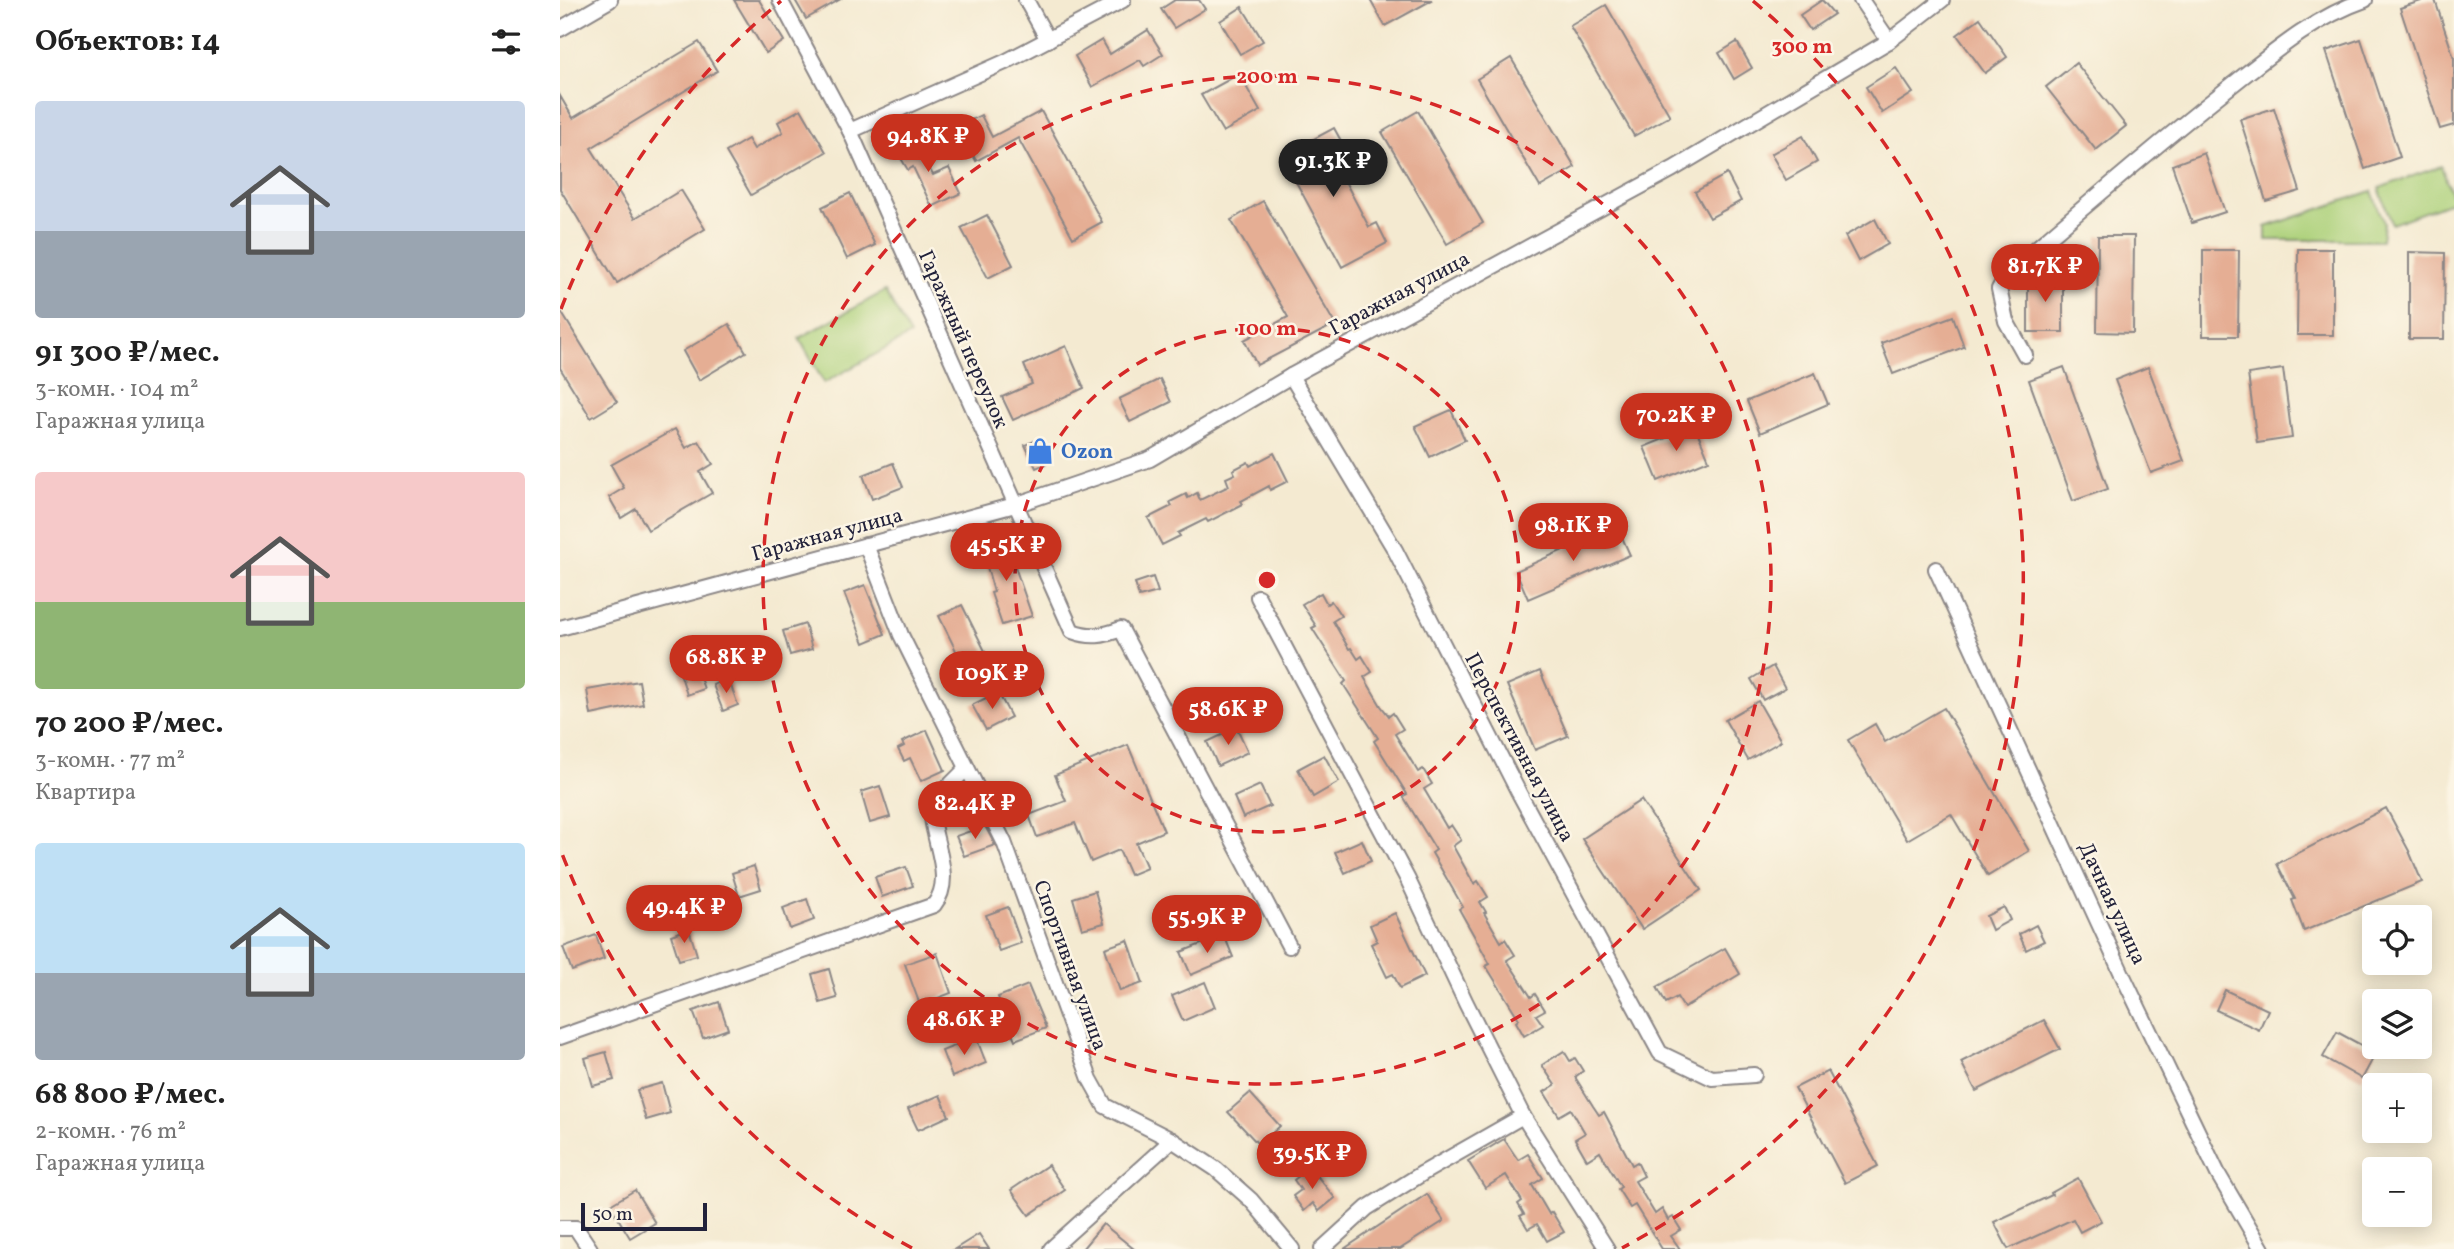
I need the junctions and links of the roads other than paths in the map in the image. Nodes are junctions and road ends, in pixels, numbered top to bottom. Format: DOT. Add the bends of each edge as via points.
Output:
graph roads {
  1 [pos="610,0"];
  2 [pos="780,0"];
  3 [pos="1026,0"];
  4 [pos="1123,0"];
  5 [pos="1861,0"];
  6 [pos="1942,0"];
  7 [pos="2365,0"];
  8 [pos="560,29"];
  9 [pos="1048,40"];
  10 [pos="1889,41"];
  11 [pos="850,131"];
  12 [pos="2025,355"];
  13 [pos="1291,376"];
  14 [pos="1015,505"];
  15 [pos="866,545"];
  16 [pos="1936,569"];
  17 [pos="1258,597"];
  18 [pos="560,628"];
  19 [pos="967,768"];
  20 [pos="1289,946"];
  21 [pos="560,1037"];
  22 [pos="1754,1075"];
  23 [pos="1523,1116"];
  24 [pos="1172,1140"];
  25 [pos="560,1228"];
  26 [pos="590,1249"];
  27 [pos="1051,1249"];
  28 [pos="1292,1249"];
  29 [pos="1322,1249"];
  30 [pos="1607,1249"];
  31 [pos="2262,1249"];
  1 -- 8 [label="street"];
  2 -- 11 [label="street, Гаражный переулок"];
  3 -- 9 [label="street"];
  4 -- 9 [label="street"];
  5 -- 10 [label="street"];
  6 -- 10 [label="street, Гаражная улица"];
  7 -- 12 [label="street" via="2298,34 2137,160 2009,272 1999,289 2006,321"];
  9 -- 11 [label="street"];
  10 -- 13 [label="street, Гаражная улица" via="1673,169"];
  11 -- 14 [label="street, Гаражный переулок"];
  13 -- 14 [label="street, Гаражная улица" via="1150,459"];
  13 -- 22 [label="street, Перспективная улица" via="1395,550 1519,793 1660,1053 1712,1078"];
  14 -- 15 [label="street, Гаражная улица"];
  14 -- 20 [label="street, Гаражный переулок" via="1072,631 1094,636 1121,629"];
  15 -- 18 [label="street, Гаражная улица"];
  15 -- 19 [label="street, Спортивная улица" via="901,635"];
  16 -- 31 [label="street, Дачная улица" via="2123,976 2218,1174"];
  17 -- 23 [label="street" via="1408,880"];
  19 -- 21 [label="street" via="932,803 944,883 934,905"];
  19 -- 24 [label="street, Спортивная улица" via="1004,842 1095,1088 1105,1106"];
  23 -- 29 [label="street" via="1367,1208"];
  23 -- 30 [label="street"];
  24 -- 27 [label="street"];
  24 -- 28 [label="street, Спортивная улица" via="1216,1169 1251,1200"];
  25 -- 26 [label="street" via="576,1228"];
}
